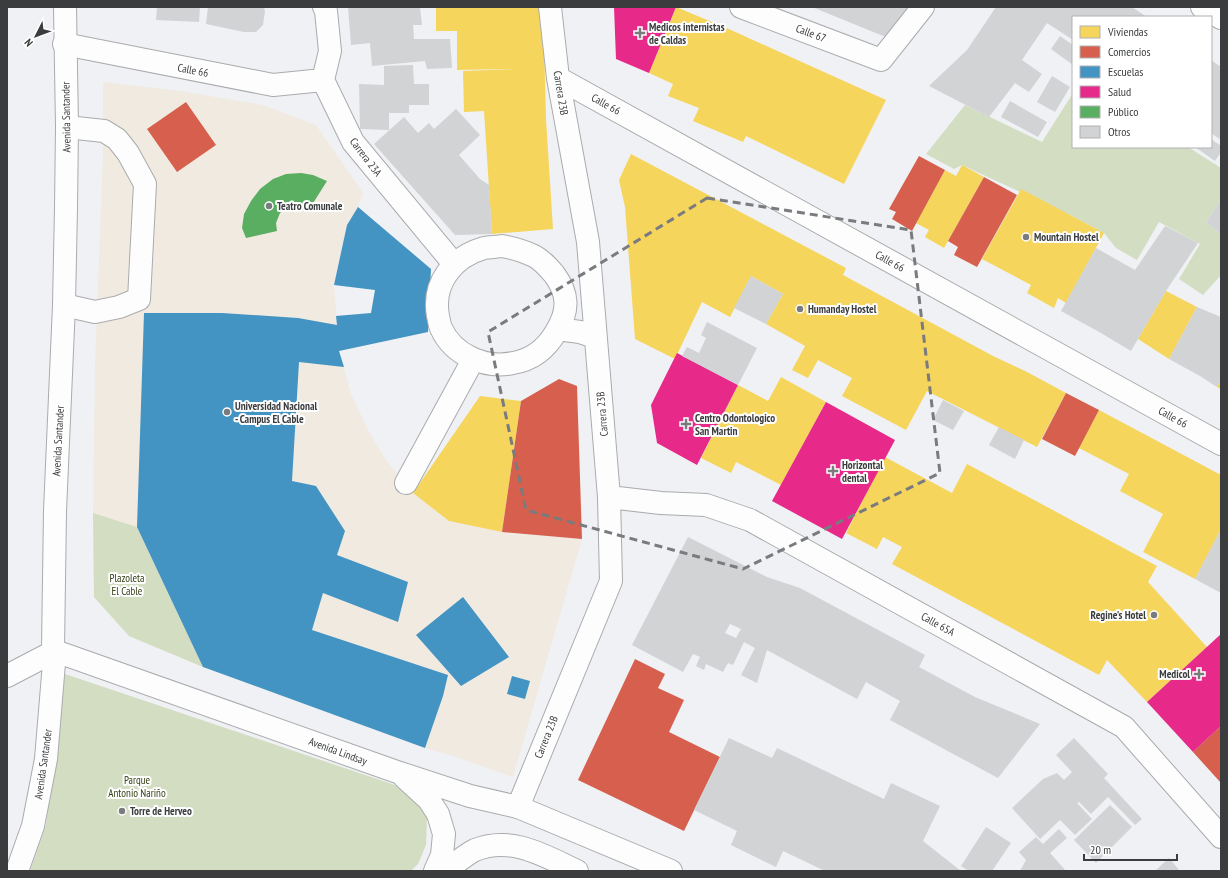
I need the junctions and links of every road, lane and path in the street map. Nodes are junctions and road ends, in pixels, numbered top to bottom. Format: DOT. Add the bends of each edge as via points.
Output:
graph roads {
  1 [pos="65,7"];
  2 [pos="324,7"];
  3 [pos="550,7"];
  4 [pos="741,7"];
  5 [pos="923,7"];
  6 [pos="1202,7"];
  7 [pos="1221,18"];
  8 [pos="64,44"];
  9 [pos="558,78"];
  10 [pos="323,80"];
  11 [pos="67,127"];
  12 [pos="589,262"];
  13 [pos="454,264"];
  14 [pos="559,281"];
  15 [pos="64,304"];
  16 [pos="558,328"];
  17 [pos="595,337"];
  18 [pos="473,360"];
  19 [pos="1221,444"];
  20 [pos="406,483"];
  21 [pos="609,497"];
  22 [pos="55,650"];
  23 [pos="7,676"];
  24 [pos="400,773"];
  25 [pos="518,807"];
  26 [pos="1221,837"];
  27 [pos="17,871"];
  28 [pos="435,871"];
  29 [pos="445,871"];
  30 [pos="577,871"];
  31 [pos="671,871"];
  1 -- 8 [label="street, Avenida Santander"];
  2 -- 10 [label="street" via="330,51"];
  3 -- 9 [label="street, Carrera 23B"];
  4 -- 5 [label="street, Calle 67" via="881,60"];
  6 -- 7 [label="street"];
  8 -- 10 [label="street, Calle 66" via="273,85"];
  8 -- 11 [label="street, Avenida Santander"];
  9 -- 12 [label="street, Carrera 23B" via="588,242"];
  9 -- 19 [label="street, Calle 66"];
  10 -- 13 [label="street, Carrera 23A" via="353,142"];
  11 -- 15 [label="street, Avenida Santander"];
  11 -- 15 [label="street" via="104,131 117,139 145,184 140,299 119,308 95,312"];
  12 -- 14 [label="street"];
  12 -- 17 [label="street, Carrera 23B"];
  13 -- 14 [label="street" via="469,254 485,248 502,246 519,249 535,256"];
  13 -- 18 [label="street" via="441,282 436,305 441,327 453,347"];
  14 -- 16 [label="street" via="566,303"];
  15 -- 22 [label="street, Avenida Santander" via="55,511"];
  16 -- 17 [label="street"];
  16 -- 18 [label="street" via="549,343 537,354 522,362 489,365"];
  17 -- 21 [label="street, Carrera 23B"];
  18 -- 20 [label="street"];
  21 -- 25 [label="street, Carrera 23B" via="611,581"];
  21 -- 26 [label="street, Calle 65A" via="706,505 750,520 1124,727"];
  22 -- 23 [label="street"];
  22 -- 24 [label="street, Avenida Lindsay"];
  22 -- 27 [label="street, Avenida Santander" via="46,759 33,826"];
  24 -- 25 [label="street, Avenida Lindsay" via="470,796"];
  24 -- 28 [label="street" via="429,800 438,814 444,834 442,855"];
  25 -- 31 [label="street, Avenida Lindsay"];
  29 -- 30 [label="street" via="475,850 493,845 515,845 537,852"];
}
